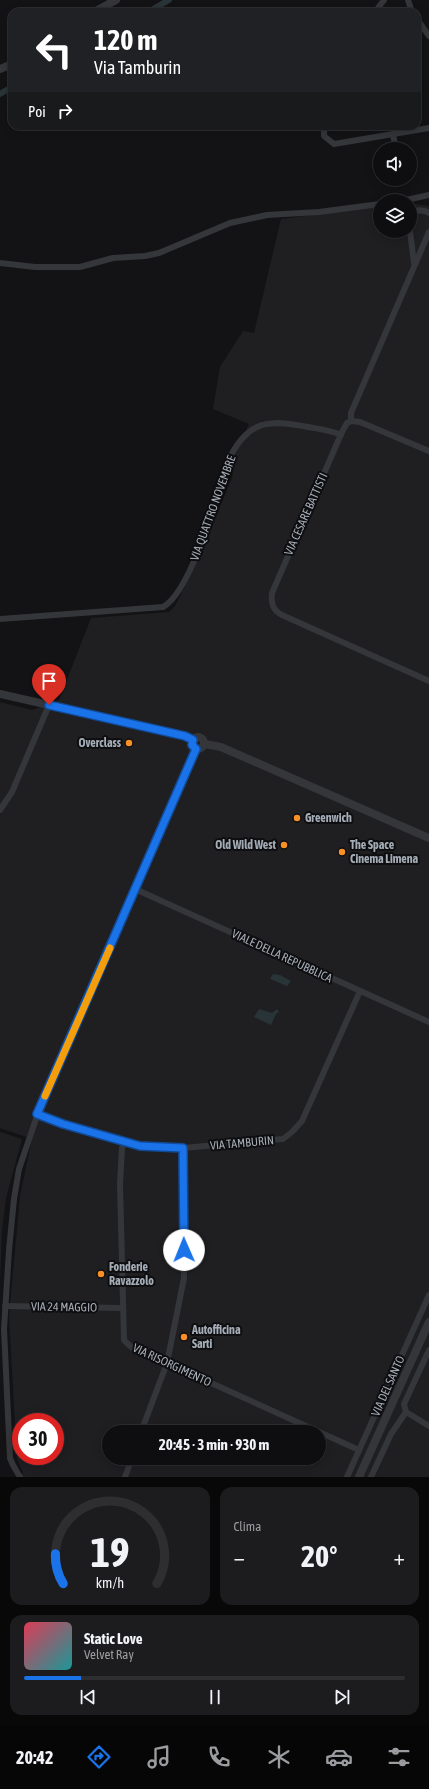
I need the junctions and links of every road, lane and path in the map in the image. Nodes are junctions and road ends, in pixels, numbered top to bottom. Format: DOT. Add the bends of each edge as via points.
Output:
graph roads {
  1 [pos="116,0"];
  2 [pos="101,8"];
  3 [pos="421,25"];
  4 [pos="429,36"];
  5 [pos="324,130"];
  6 [pos="419,130"];
  7 [pos="393,135"];
  8 [pos="394,142"];
  9 [pos="429,195"];
  10 [pos="417,198"];
  11 [pos="373,205"];
  12 [pos="417,210"];
  13 [pos="429,213"];
  14 [pos="429,232"];
  15 [pos="411,238"];
  16 [pos="0,263"];
  17 [pos="415,264"];
  18 [pos="351,421"];
  19 [pos="341,435"];
  20 [pos="429,451"];
  21 [pos="0,620"];
  22 [pos="429,681"];
  23 [pos="0,694"];
  24 [pos="49,705"];
  25 [pos="193,740"];
  26 [pos="205,744"];
  27 [pos="196,749"];
  28 [pos="0,810"];
  29 [pos="429,838"];
  30 [pos="135,888"];
  31 [pos="360,991"];
  32 [pos="429,1022"];
  33 [pos="37,1114"];
  34 [pos="124,1142"];
  35 [pos="183,1148"];
  36 [pos="429,1295"];
  37 [pos="5,1306"];
  38 [pos="122,1308"];
  39 [pos="429,1322"];
  40 [pos="429,1350"];
  41 [pos="167,1363"];
  42 [pos="0,1378"];
  43 [pos="7,1380"];
  44 [pos="406,1412"];
  45 [pos="144,1425"];
  46 [pos="429,1426"];
  47 [pos="360,1450"];
  48 [pos="129,1465"];
  49 [pos="20,1477"];
  50 [pos="124,1477"];
  51 [pos="347,1477"];
  52 [pos="359,1477"];
  53 [pos="372,1477"];
  1 -- 2 [label="street"];
  3 -- 4 [label="street"];
  5 -- 7 [label="street" via="324,136 334,144"];
  6 -- 7 [label="street"];
  7 -- 8 [label="street"];
  9 -- 10 [label="street"];
  11 -- 16 [label="street" via="267,215 230,223 159,253 113,258 80,267 35,268"];
  12 -- 13 [label="street"];
  14 -- 17 [label="street, VIA CESARE BATTISTI"];
  15 -- 17 [label="street"];
  17 -- 18 [label="street, VIA CESARE BATTISTI" via="351,413"];
  18 -- 19 [label="street, VIA CESARE BATTISTI" via="347,423"];
  18 -- 20 [label="street" via="360,422"];
  19 -- 21 [label="street, VIA QUATTRO NOVEMBRE" via="282,422 269,422 249,433 236,446 229,459 198,554 175,598 163,607"];
  19 -- 22 [label="street, VIA CESARE BATTISTI" via="272,592 272,605 282,615"];
  23 -- 24 [label="street"];
  24 -- 25 [label="street"];
  24 -- 28 [label="street" via="12,792"];
  25 -- 26 [label="street" via="200,737"];
  25 -- 27 [label="street" via="192,745"];
  26 -- 27 [label="street" via="202,748"];
  26 -- 29 [label="street" via="221,747"];
  27 -- 30 [label="street"];
  30 -- 31 [label="street, VIALE DELLA REPUBBLICA"];
  30 -- 33 [label="street"];
  31 -- 32 [label="street, VIALE DELLA REPUBBLICA"];
  31 -- 35 [label="street, VIA TAMBURIN" via="305,1114 292,1132 277,1140"];
  33 -- 34 [label="street, VIA TAMBURIN"];
  33 -- 37 [label="street" via="16,1182"];
  34 -- 35 [label="street, VIA TAMBURIN" via="140,1146"];
  34 -- 38 [label="street, VIA RISORGIMENTO" via="120,1184"];
  35 -- 41 [label="street" via="184,1278"];
  36 -- 47 [label="street, VIA DEL SANTO"];
  37 -- 38 [label="street, VIA 24 MAGGIO"];
  37 -- 43 [label="street"];
  38 -- 41 [label="street, VIA RISORGIMENTO" via="124,1340 136,1350"];
  39 -- 52 [label="street"];
  40 -- 44 [label="street, VIA DEL SANTO" via="404,1404"];
  41 -- 45 [label="street"];
  41 -- 47 [label="street, VIA RISORGIMENTO"];
  42 -- 43 [label="street"];
  43 -- 49 [label="street" via="10,1458"];
  44 -- 46 [label="street"];
  44 -- 53 [label="street" via="391,1434"];
  47 -- 51 [label="street, VIA DEL SANTO"];
  48 -- 50 [label="street"];
}
